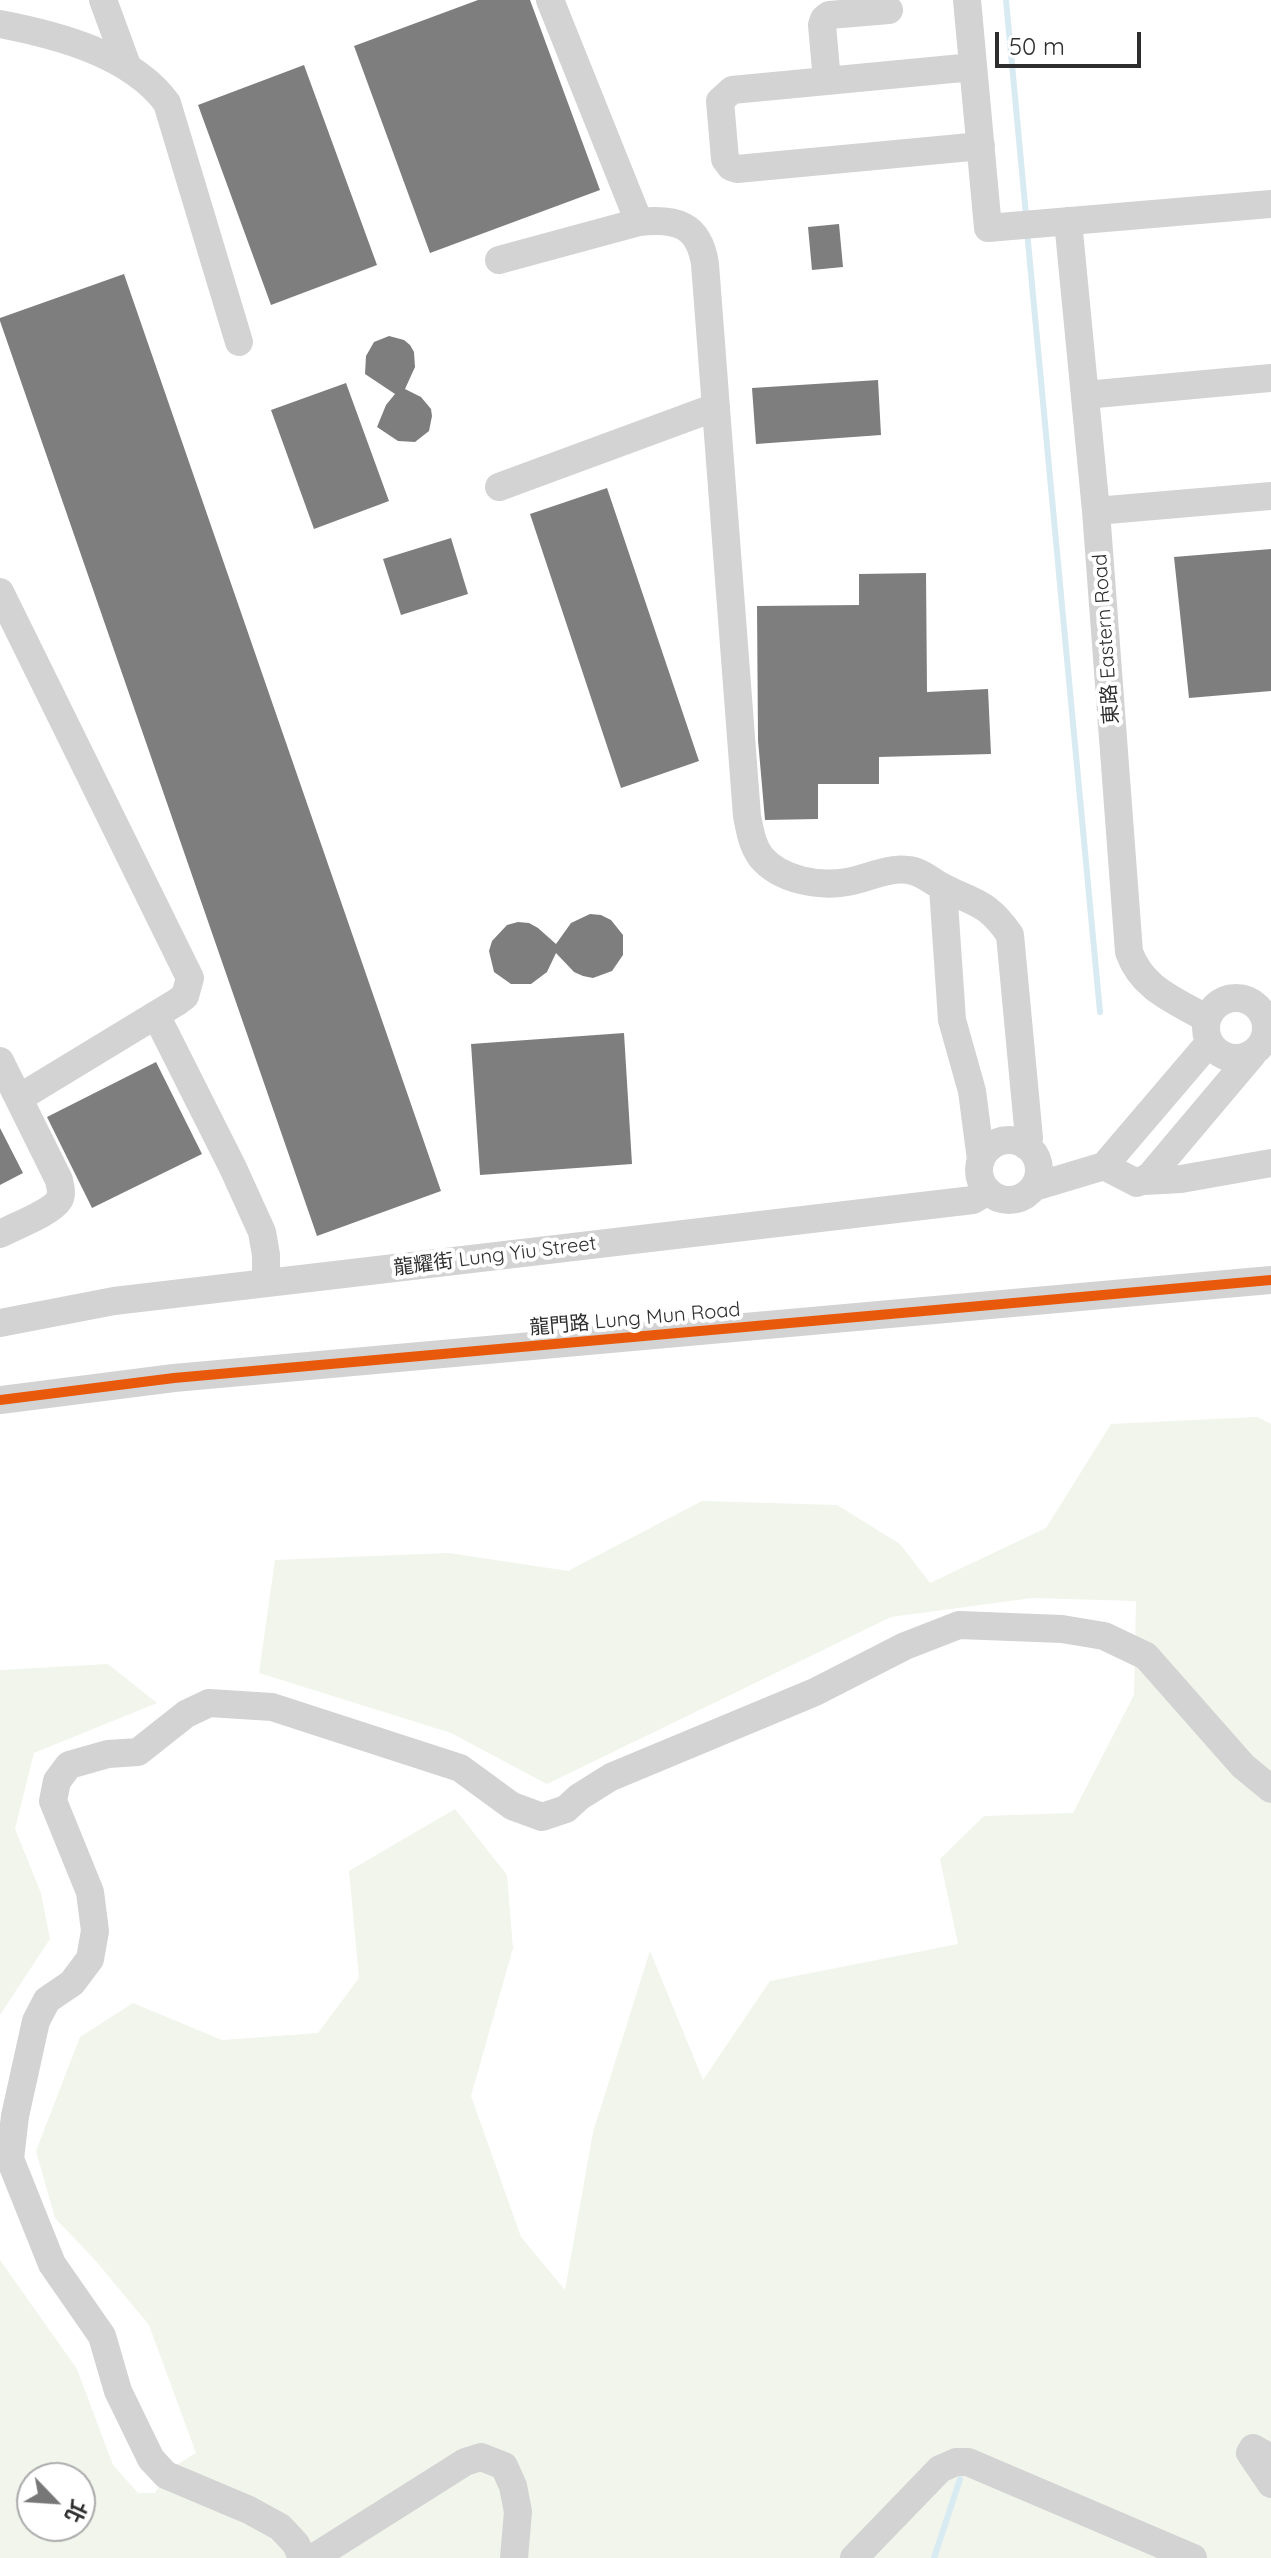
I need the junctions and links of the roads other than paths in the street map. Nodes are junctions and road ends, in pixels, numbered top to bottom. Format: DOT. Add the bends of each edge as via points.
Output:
graph roads {
  1 [pos="103,0"];
  2 [pos="550,0"];
  3 [pos="967,0"];
  4 [pos="889,10"];
  5 [pos="0,24"];
  6 [pos="973,67"];
  7 [pos="128,68"];
  8 [pos="827,81"];
  9 [pos="981,146"];
  10 [pos="1271,204"];
  11 [pos="639,222"];
  12 [pos="1057,222"];
  13 [pos="499,260"];
  14 [pos="239,342"];
  15 [pos="1271,378"];
  16 [pos="1085,395"];
  17 [pos="716,407"];
  18 [pos="499,487"];
  19 [pos="1271,496"];
  20 [pos="1096,511"];
  21 [pos="0,592"];
  22 [pos="943,888"];
  23 [pos="156,1015"];
  24 [pos="1269,1029"];
  25 [pos="1208,1031"];
  26 [pos="1252,1055"];
  27 [pos="0,1061"];
  28 [pos="19,1098"];
  29 [pos="1026,1146"];
  30 [pos="981,1160"];
  31 [pos="1271,1163"];
  32 [pos="1104,1166"];
  33 [pos="1144,1181"];
  34 [pos="1034,1187"];
  35 [pos="988,1191"];
  36 [pos="0,1234"];
  37 [pos="1271,1280"];
  38 [pos="266,1283"];
  39 [pos="0,1323"];
  40 [pos="1,1400"];
  41 [pos="1271,1789"];
  42 [pos="1271,2458"];
  43 [pos="1271,2484"];
  44 [pos="302,2558"];
  45 [pos="313,2558"];
  46 [pos="514,2558"];
  47 [pos="854,2558"];
  48 [pos="1193,2558"];
  1 -- 7 [label="street"];
  2 -- 11 [label="street"];
  3 -- 6 [label="street"];
  4 -- 8 [label="street" via="826,16 822,25"];
  5 -- 7 [label="street" via="57,35"];
  6 -- 8 [label="street"];
  6 -- 9 [label="street"];
  7 -- 14 [label="street" via="167,103"];
  8 -- 9 [label="street" via="726,93 720,101 725,159 731,167"];
  9 -- 12 [label="street" via="999,227"];
  10 -- 12 [label="street"];
  11 -- 13 [label="street"];
  11 -- 17 [label="street" via="675,222 690,229 703,249"];
  12 -- 16 [label="street, 東路 Eastern Road"];
  15 -- 16 [label="street"];
  16 -- 20 [label="street, 東路 Eastern Road"];
  17 -- 18 [label="street"];
  17 -- 22 [label="street" via="751,840 767,862 796,879 845,883 909,870"];
  19 -- 20 [label="street"];
  20 -- 25 [label="street, 東路 Eastern Road" via="1129,952 1135,970 1150,985"];
  21 -- 23 [label="street" via="190,978 185,996"];
  22 -- 29 [label="street" via="975,900 998,917 1010,935"];
  22 -- 30 [label="street" via="952,1020 972,1091"];
  23 -- 28 [label="street"];
  23 -- 38 [label="street" via="262,1232"];
  24 -- 25 [label="street" via="1255,1004 1237,998 1219,1003"];
  24 -- 26 [label="street"];
  25 -- 26 [label="street" via="1223,1056"];
  25 -- 32 [label="street"];
  26 -- 33 [label="street"];
  27 -- 28 [label="street"];
  28 -- 36 [label="street" via="61,1192 50,1208"];
  29 -- 30 [label="street" via="1002,1141"];
  29 -- 34 [label="street" via="1039,1165"];
  30 -- 35 [label="street" via="980,1179"];
  31 -- 33 [label="street"];
  32 -- 33 [label="street" via="1137,1183"];
  32 -- 34 [label="street"];
  34 -- 35 [label="street" via="1011,1200"];
  35 -- 38 [label="street, 龍耀街 Lung Yiu Street" via="973,1200"];
  37 -- 40 [label="street, 龍門路 Lung Mun Road" via="174,1378"];
  38 -- 39 [label="street, 龍耀街 Lung Yiu Street" via="114,1301"];
  41 -- 44 [label="street" via="1243,1766 1146,1656 1104,1636 1062,1629 959,1625 611,1777 566,1809 542,1817 512,1806 460,1768 272,1707 209,1703 186,1714 138,1752 69,1765 57,1781 53,1801 90,1892 95,1931 90,1959 72,1983 47,2000 36,2021 10,2159 52,2264 102,2336 118,2391 151,2459 166,2475 280,2527"];
  42 -- 43 [label="street" via="1253,2448 1250,2453"];
  45 -- 46 [label="street" via="451,2470 481,2457 504,2466 513,2486 518,2512"];
  47 -- 48 [label="street" via="940,2469 968,2462"];
}
